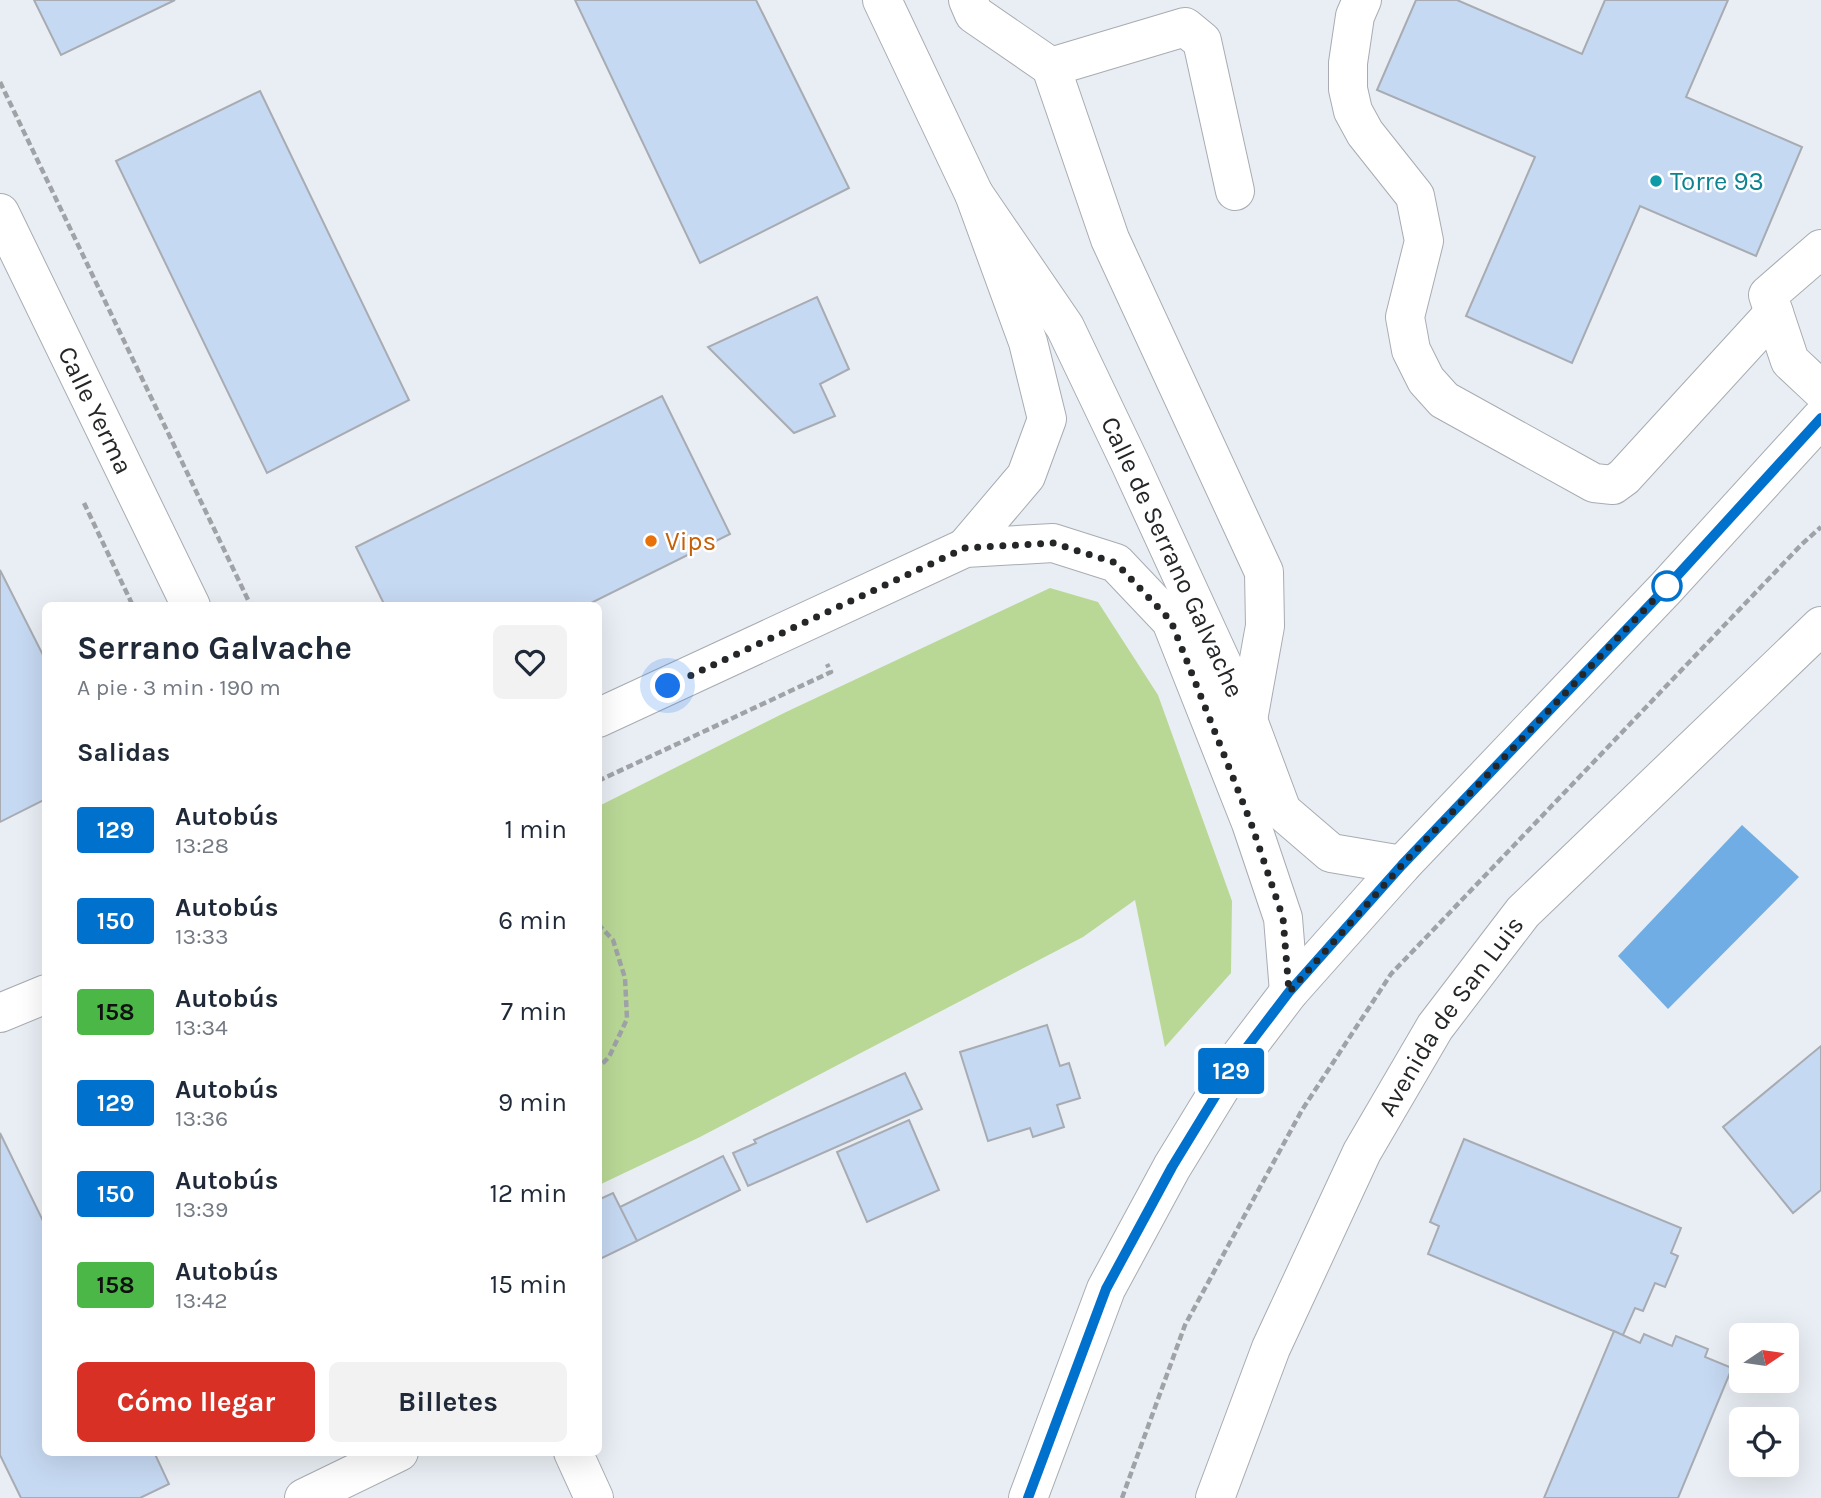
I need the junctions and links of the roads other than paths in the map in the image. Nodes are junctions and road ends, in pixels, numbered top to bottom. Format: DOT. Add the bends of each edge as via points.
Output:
graph roads {
  1 [pos="882,0"];
  2 [pos="968,0"];
  3 [pos="1362,0"];
  4 [pos="1051,66"];
  5 [pos="1235,191"];
  6 [pos="975,194"];
  7 [pos="0,213"];
  8 [pos="1821,249"];
  9 [pos="1774,313"];
  10 [pos="1821,390"];
  11 [pos="1821,418"];
  12 [pos="965,548"];
  13 [pos="189,602"];
  14 [pos="1821,626"];
  15 [pos="602,717"];
  16 [pos="1248,720"];
  17 [pos="1402,865"];
  18 [pos="1289,992"];
  19 [pos="42,995"];
  20 [pos="0,1013"];
  21 [pos="391,1456"];
  22 [pos="575,1456"];
  23 [pos="304,1498"];
  24 [pos="594,1498"];
  25 [pos="1028,1498"];
  26 [pos="1216,1498"];
  1 -- 6 [label="street, Calle de Serrano Galvache"];
  2 -- 4 [label="street" via="974,15"];
  3 -- 9 [label="street" via="1355,16 1348,89 1365,133 1415,195 1424,241 1405,317 1411,350 1426,380 1444,400 1594,484 1613,485"];
  4 -- 5 [label="street" via="1185,27 1202,41"];
  4 -- 16 [label="street" via="1110,239 1264,572 1265,626"];
  6 -- 12 [label="street, Calle de Serrano Galvache" via="1028,342 1046,419 1026,476"];
  6 -- 16 [label="street, Calle de Serrano Galvache" via="1065,327"];
  7 -- 13 [label="street, Calle Yerma"];
  8 -- 9 [label="street" via="1768,295"];
  9 -- 10 [label="street" via="1790,361"];
  11 -- 17 [label="street"];
  12 -- 15 [label="street"];
  12 -- 18 [label="street, Calle de Serrano Galvache" via="1053,543 1116,563 1171,621 1251,823 1283,918"];
  14 -- 26 [label="street, Avenida de San Luis" via="1523,912 1435,1027 1362,1152 1271,1348"];
  16 -- 17 [label="street, Calle de Serrano Galvache" via="1282,811 1331,853"];
  17 -- 18 [label="street"];
  18 -- 25 [label="street" via="1238,1059 1178,1156 1106,1289"];
  19 -- 20 [label="street"];
  21 -- 23 [label="street"];
  22 -- 24 [label="street"];
}
